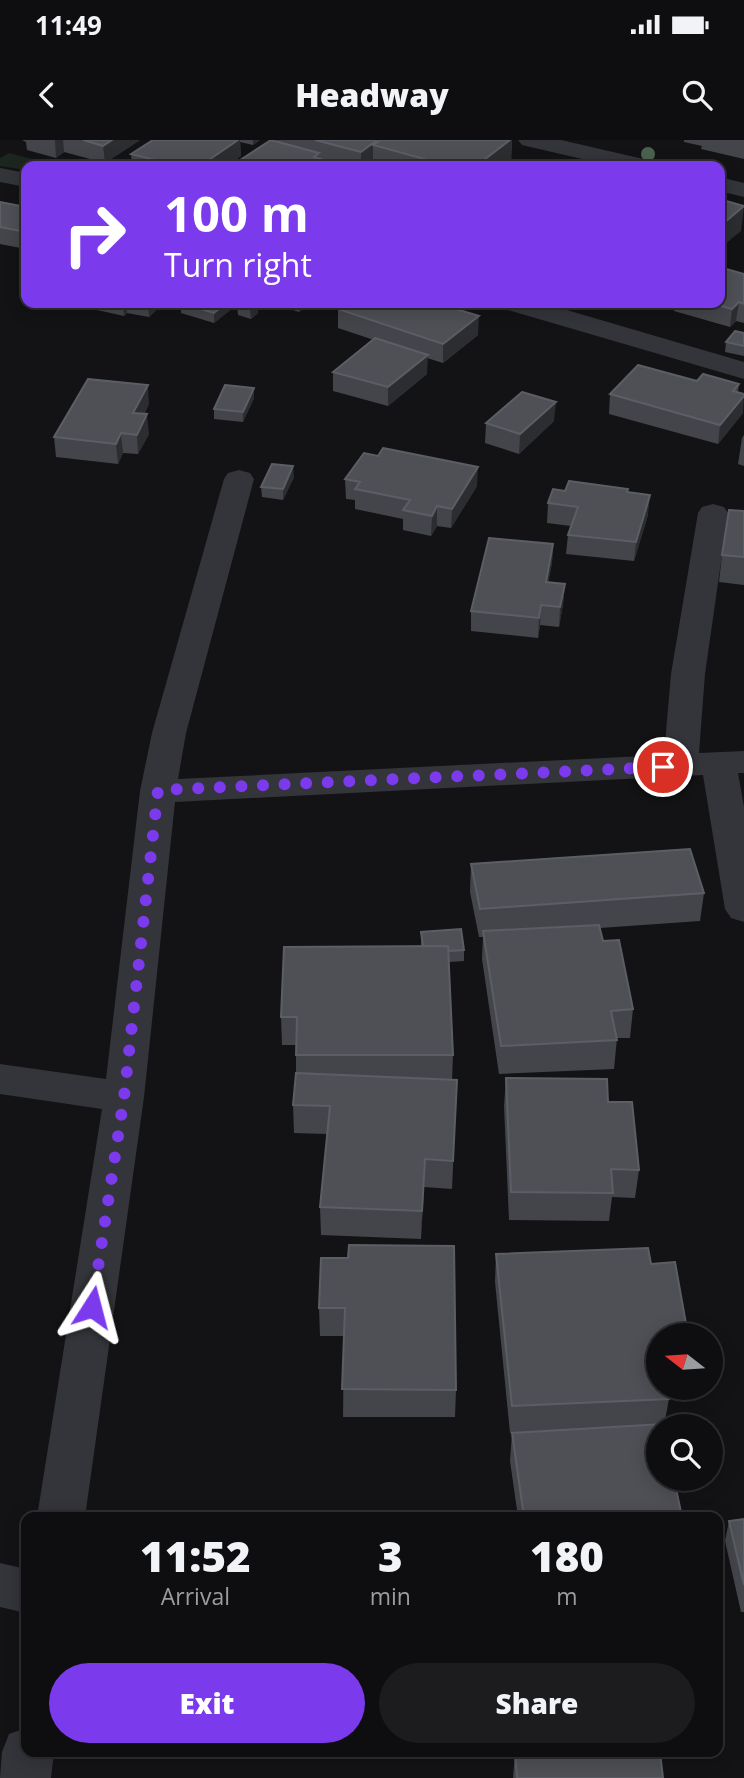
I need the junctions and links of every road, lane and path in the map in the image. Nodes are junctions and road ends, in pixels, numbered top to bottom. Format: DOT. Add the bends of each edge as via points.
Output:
graph roads {
  1 [pos="530,140"];
  2 [pos="621,161"];
  3 [pos="0,175"];
  4 [pos="21,179"];
  5 [pos="725,185"];
  6 [pos="744,190"];
  7 [pos="532,308"];
  8 [pos="744,371"];
  9 [pos="239,479"];
  10 [pos="713,513"];
  11 [pos="715,765"];
  12 [pos="158,790"];
  13 [pos="744,908"];
  14 [pos="0,1079"];
  15 [pos="124,1097"];
  16 [pos="62,1512"];
  17 [pos="0,1585"];
  18 [pos="21,1590"];
  19 [pos="27,1757"];
  20 [pos="24,1778"];
  1 -- 2 [label="street"];
  3 -- 4 [label="street"];
  5 -- 6 [label="street"];
  7 -- 8 [label="street"];
  9 -- 12 [label="street" via="169,733"];
  10 -- 11 [label="street" via="688,674"];
  11 -- 12 [label="street"];
  11 -- 13 [label="street"];
  12 -- 15 [label="street"];
  14 -- 15 [label="street"];
  15 -- 16 [label="street"];
  17 -- 18 [label="street"];
  19 -- 20 [label="street"];
}
